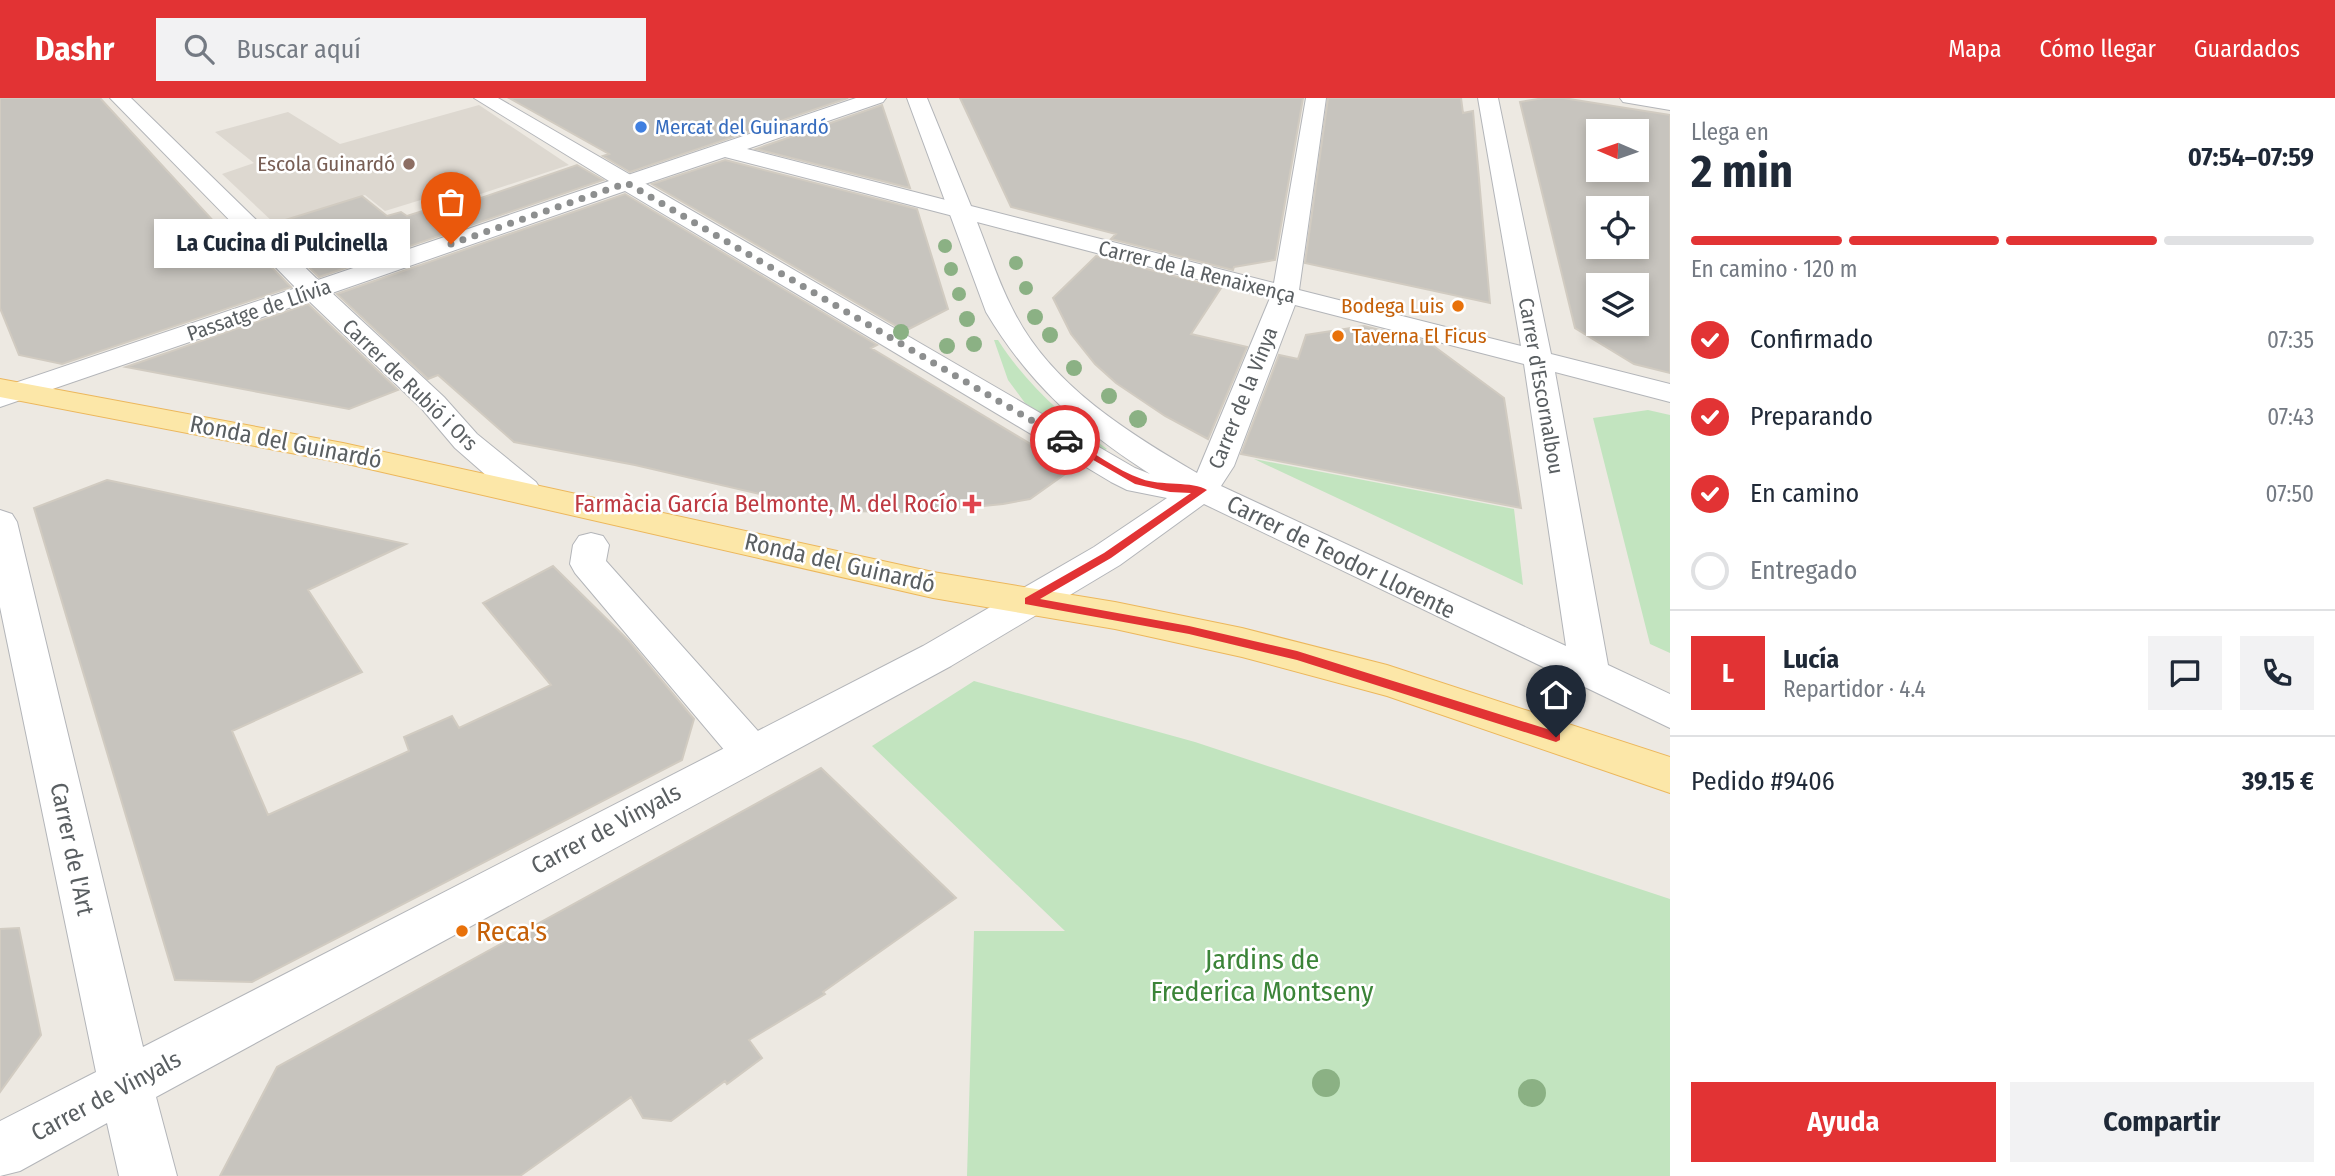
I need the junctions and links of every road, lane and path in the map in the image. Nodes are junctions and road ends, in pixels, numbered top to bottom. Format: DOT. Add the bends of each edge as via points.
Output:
graph roads {
  1 [pos="120,98"];
  2 [pos="484,98"];
  3 [pos="876,98"];
  4 [pos="917,98"];
  5 [pos="1316,98"];
  6 [pos="1488,98"];
  7 [pos="1630,98"];
  8 [pos="1670,104"];
  9 [pos="724,150"];
  10 [pos="627,183"];
  11 [pos="961,211"];
  12 [pos="314,292"];
  13 [pos="1285,295"];
  14 [pos="1538,359"];
  15 [pos="8,393"];
  16 [pos="1670,393"];
  17 [pos="1202,490"];
  18 [pos="524,491"];
  19 [pos="0,522"];
  20 [pos="591,545"];
  21 [pos="1028,601"];
  22 [pos="1590,674"];
  23 [pos="1670,712"];
  24 [pos="751,752"];
  25 [pos="1670,775"];
  26 [pos="126,1086"];
  27 [pos="0,1151"];
  28 [pos="148,1176"];
  1 -- 12 [label="street, Carrer de Rubió i Ors"];
  2 -- 10 [label="street"];
  3 -- 9 [label="street, Passatge de Llívia"];
  4 -- 11 [label="street, Carrer de Teodor Llorente"];
  5 -- 13 [label="street, Carrer de la Vinya"];
  6 -- 14 [label="street, Carrer d'Escornalbou"];
  7 -- 8 [label="street"];
  9 -- 10 [label="street, Passatge de Llívia"];
  9 -- 11 [label="street, Carrer de la Renaixença"];
  10 -- 12 [label="street, Passatge de Llívia"];
  10 -- 17 [label="street" via="1123,475 1170,488"];
  11 -- 13 [label="street, Carrer de la Renaixença"];
  11 -- 17 [label="street, Carrer de Teodor Llorente" via="1000,312 1031,360 1068,401 1106,430"];
  12 -- 15 [label="street, Passatge de Llívia"];
  12 -- 18 [label="street, Carrer de Rubió i Ors" via="433,403 466,442"];
  13 -- 14 [label="street, Carrer de la Renaixença"];
  13 -- 17 [label="street, Carrer de la Vinya" via="1218,467"];
  14 -- 16 [label="street, Carrer de la Renaixença"];
  14 -- 22 [label="street, Carrer d'Escornalbou"];
  15 -- 18 [label="main road, Ronda del Guinardó" via="330,449"];
  17 -- 21 [label="street, Carrer de Vinyals" via="1107,556"];
  17 -- 22 [label="street, Carrer de Teodor Llorente"];
  18 -- 21 [label="main road, Ronda del Guinardó" via="917,582"];
  19 -- 26 [label="street, Carrer de l'Art"];
  20 -- 24 [label="street" via="588,564"];
  21 -- 24 [label="street, Carrer de Vinyals" via="937,656"];
  21 -- 25 [label="main road, Ronda del Guinardó" via="1176,627 1297,655"];
  22 -- 23 [label="street, Carrer de Teodor Llorente"];
  24 -- 26 [label="street, Carrer de Vinyals"];
  26 -- 27 [label="street, Carrer de Vinyals"];
  26 -- 28 [label="street, Carrer de l'Art"];
}
